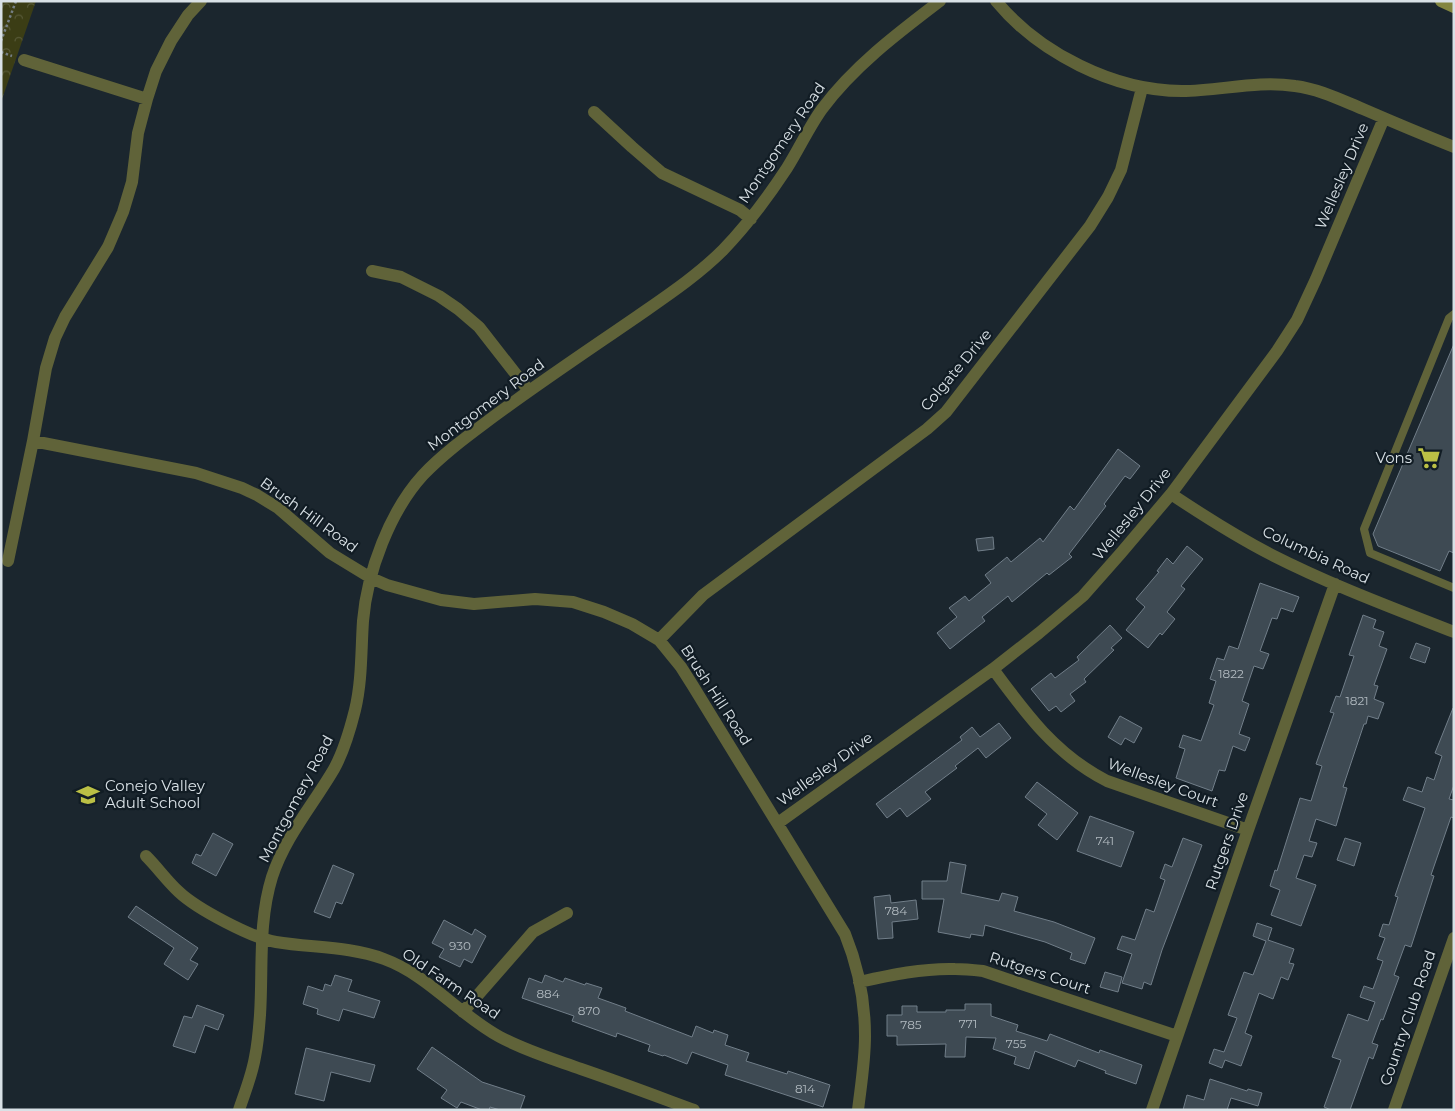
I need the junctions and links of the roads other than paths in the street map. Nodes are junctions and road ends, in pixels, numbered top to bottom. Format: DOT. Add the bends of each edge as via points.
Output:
graph roads {
  1 [pos="201,1"];
  2 [pos="940,1"];
  3 [pos="996,1"];
  4 [pos="1441,1"];
  5 [pos="1454,7"];
  6 [pos="24,60"];
  7 [pos="1142,88"];
  8 [pos="146,99"];
  9 [pos="594,112"];
  10 [pos="1384,118"];
  11 [pos="1454,148"];
  12 [pos="751,219"];
  13 [pos="372,271"];
  14 [pos="1454,314"];
  15 [pos="529,391"];
  16 [pos="33,441"];
  17 [pos="1171,494"];
  18 [pos="8,561"];
  19 [pos="371,578"];
  20 [pos="1335,584"];
  21 [pos="1454,588"];
  22 [pos="1454,632"];
  23 [pos="659,640"];
  24 [pos="993,669"];
  25 [pos="778,823"];
  26 [pos="1248,830"];
  27 [pos="146,856"];
  28 [pos="567,913"];
  29 [pos="1454,938"];
  30 [pos="262,939"];
  31 [pos="859,982"];
  32 [pos="463,1012"];
  33 [pos="1177,1036"];
  34 [pos="239,1110"];
  35 [pos="694,1110"];
  36 [pos="858,1110"];
  37 [pos="1152,1110"];
  38 [pos="1394,1110"];
  1 -- 8 [label="street" via="170,41"];
  2 -- 12 [label="street, Montgomery Road" via="841,84"];
  3 -- 7 [label="street" via="1055,52 1076,64"];
  4 -- 5 [label="main road"];
  6 -- 8 [label="street"];
  7 -- 10 [label="street" via="1182,91 1272,84 1296,86 1323,92"];
  7 -- 23 [label="street, Colgate Drive" via="1121,170 1108,197 1090,226 946,412 703,595"];
  8 -- 16 [label="street" via="132,182 123,212 108,247 55,338 46,368"];
  9 -- 12 [label="street" via="662,173 740,210"];
  10 -- 11 [label="street"];
  10 -- 17 [label="street, Wellesley Drive" via="1297,320"];
  12 -- 15 [label="street, Montgomery Road" via="721,252 681,286"];
  13 -- 15 [label="street" via="401,277 458,309 479,327"];
  14 -- 21 [label="lane" via="1449,318 1364,529 1370,553"];
  15 -- 19 [label="street, Montgomery Road" via="457,444 423,475 391,522"];
  16 -- 18 [label="street"];
  16 -- 19 [label="street, Brush Hill Road" via="196,472 257,494 330,553"];
  17 -- 20 [label="street, Columbia Road" via="1240,538"];
  17 -- 24 [label="street, Wellesley Drive" via="1083,596"];
  19 -- 23 [label="street, Brush Hill Road" via="441,600 474,604 536,599 573,602 632,624"];
  19 -- 30 [label="street, Montgomery Road" via="363,617 361,675 346,743 336,766 280,858 262,922"];
  20 -- 22 [label="street, Columbia Road"];
  20 -- 26 [label="street, Rutgers Drive"];
  23 -- 25 [label="street, Brush Hill Road" via="689,679"];
  24 -- 25 [label="street, Wellesley Drive"];
  24 -- 26 [label="street, Wellesley Court" via="1045,734 1090,772 1107,781"];
  25 -- 31 [label="street, Brush Hill Road" via="845,934"];
  26 -- 33 [label="street, Rutgers Drive"];
  27 -- 30 [label="street, Old Farm Road" via="181,894"];
  28 -- 32 [label="street" via="534,932"];
  29 -- 38 [label="street, Country Club Road"];
  30 -- 32 [label="street, Old Farm Road" via="341,949 384,959 402,967"];
  30 -- 34 [label="street, Montgomery Road" via="256,1056"];
  31 -- 33 [label="street, Rutgers Court" via="927,970 983,971"];
  31 -- 36 [label="street, Brush Hill Road" via="865,1035"];
  32 -- 35 [label="street, Old Farm Road" via="498,1035 545,1057"];
  33 -- 37 [label="street, Rutgers Drive"];
}
